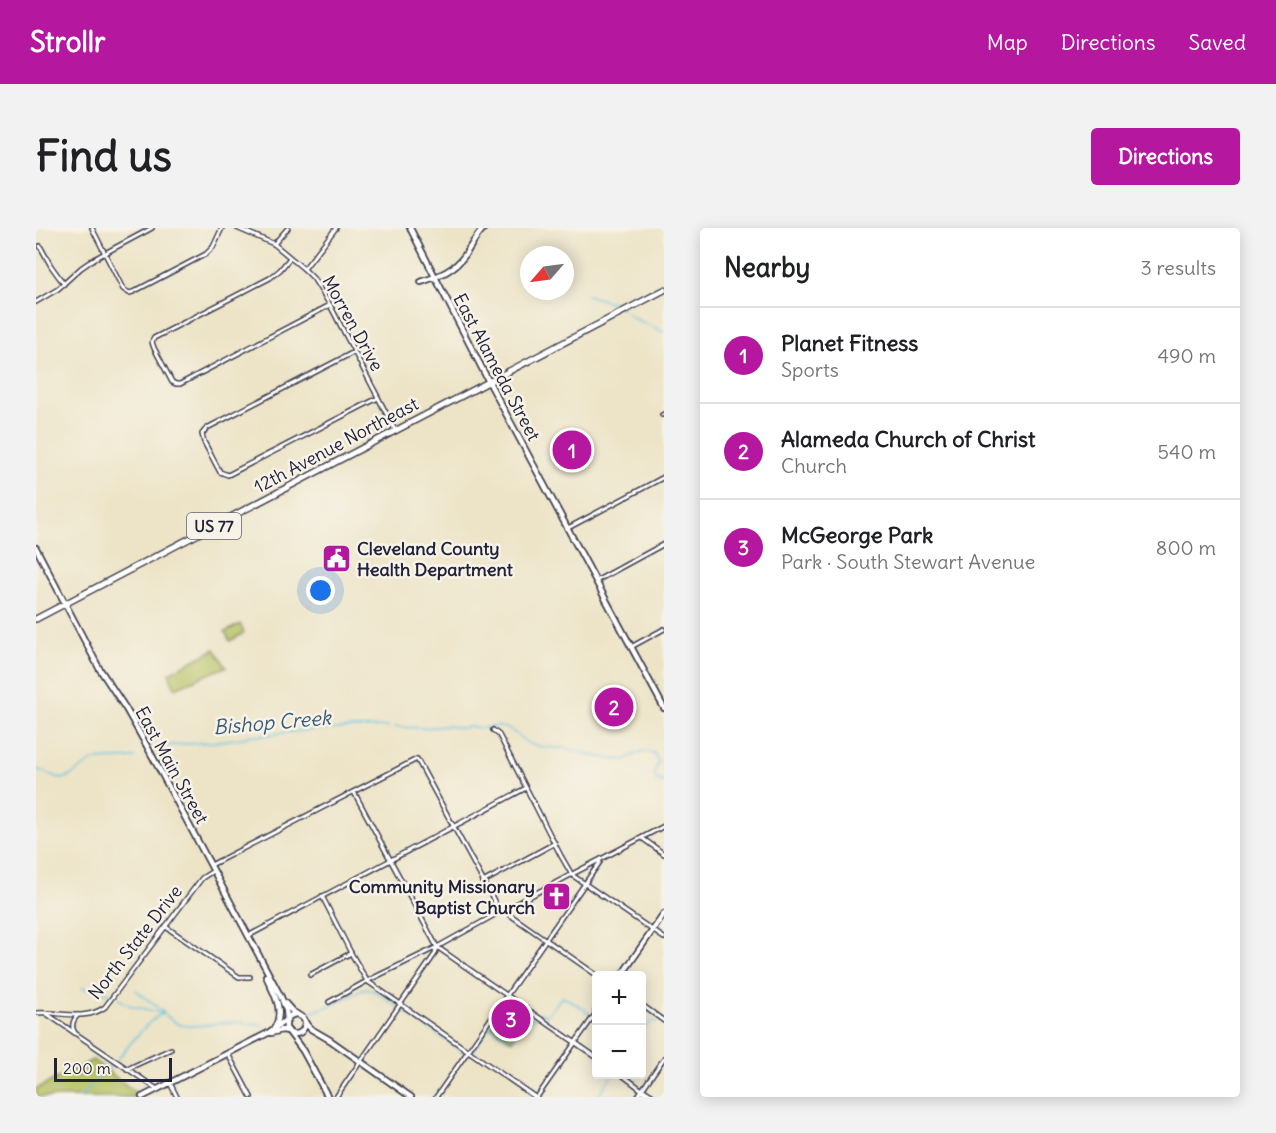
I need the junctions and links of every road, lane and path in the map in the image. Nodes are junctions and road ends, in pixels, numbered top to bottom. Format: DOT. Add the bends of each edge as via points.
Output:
graph roads {
  1 [pos="92,228"];
  2 [pos="152,228"];
  3 [pos="222,228"];
  4 [pos="237,228"];
  5 [pos="288,228"];
  6 [pos="336,228"];
  7 [pos="410,228"];
  8 [pos="484,228"];
  9 [pos="274,244"];
  10 [pos="40,246"];
  11 [pos="105,253"];
  12 [pos="290,258"];
  13 [pos="304,268"];
  14 [pos="436,277"];
  15 [pos="421,282"];
  16 [pos="64,285"];
  17 [pos="664,290"];
  18 [pos="36,302"];
  19 [pos="330,305"];
  20 [pos="354,352"];
  21 [pos="489,382"];
  22 [pos="378,398"];
  23 [pos="395,431"];
  24 [pos="664,477"];
  25 [pos="568,528"];
  26 [pos="664,544"];
  27 [pos="36,548"];
  28 [pos="596,581"];
  29 [pos="65,604"];
  30 [pos="36,619"];
  31 [pos="664,629"];
  32 [pos="631,646"];
  33 [pos="664,708"];
  34 [pos="493,729"];
  35 [pos="526,788"];
  36 [pos="354,791"];
  37 [pos="453,826"];
  38 [pos="664,826"];
  39 [pos="642,838"];
  40 [pos="555,843"];
  41 [pos="664,854"];
  42 [pos="390,860"];
  43 [pos="601,860"];
  44 [pos="210,865"];
  45 [pos="213,871"];
  46 [pos="572,875"];
  47 [pos="483,882"];
  48 [pos="584,884"];
  49 [pos="322,896"];
  50 [pos="502,911"];
  51 [pos="664,914"];
  52 [pos="166,927"];
  53 [pos="652,930"];
  54 [pos="248,936"];
  55 [pos="664,938"];
  56 [pos="546,939"];
  57 [pos="437,947"];
  58 [pos="351,953"];
  59 [pos="257,954"];
  60 [pos="592,971"];
  61 [pos="624,971"];
  62 [pos="310,975"];
  63 [pos="250,977"];
  64 [pos="367,981"];
  65 [pos="507,996"];
  66 [pos="281,997"];
  67 [pos="329,1002"];
  68 [pos="400,1005"];
  69 [pos="646,1008"];
  70 [pos="46,1012"];
  71 [pos="36,1013"];
  72 [pos="296,1014"];
  73 [pos="78,1015"];
  74 [pos="592,1019"];
  75 [pos="286,1020"];
  76 [pos="305,1021"];
  77 [pos="664,1021"];
  78 [pos="270,1031"];
  79 [pos="289,1032"];
  80 [pos="301,1032"];
  81 [pos="76,1035"];
  82 [pos="321,1035"];
  83 [pos="575,1042"];
  84 [pos="171,1049"];
  85 [pos="303,1051"];
  86 [pos="468,1051"];
  87 [pos="228,1054"];
  88 [pos="592,1054"];
  89 [pos="664,1059"];
  90 [pos="360,1061"];
  91 [pos="127,1069"];
  92 [pos="628,1079"];
  93 [pos="170,1083"];
  94 [pos="157,1089"];
  95 [pos="642,1090"];
  96 [pos="142,1097"];
  97 [pos="177,1097"];
  98 [pos="251,1097"];
  99 [pos="328,1097"];
  100 [pos="336,1097"];
  101 [pos="411,1097"];
  102 [pos="436,1097"];
  103 [pos="536,1097"];
  104 [pos="637,1097"];
  105 [pos="653,1097"];
  1 -- 11 [label="street"];
  2 -- 11 [label="street"];
  3 -- 11 [label="street" via="206,254 129,293 123,289"];
  4 -- 9 [label="street, Morren Drive"];
  5 -- 9 [label="street"];
  6 -- 13 [label="street"];
  7 -- 14 [label="street, East Alameda Street"];
  8 -- 14 [label="street" via="453,269"];
  9 -- 12 [label="street, Morren Drive"];
  10 -- 16 [label="street"];
  11 -- 16 [label="street" via="86,264"];
  12 -- 13 [label="street, Morren Drive"];
  12 -- 19 [label="street" via="270,278 154,338 153,345 172,382 180,384"];
  13 -- 19 [label="street, Morren Drive"];
  14 -- 15 [label="street"];
  14 -- 21 [label="street, East Alameda Street"];
  16 -- 18 [label="street"];
  17 -- 21 [label="main road, US 77"];
  19 -- 20 [label="street, Morren Drive"];
  20 -- 22 [label="street, Morren Drive"];
  20 -- 22 [label="street" via="207,428 202,434 204,442 218,469 228,475"];
  21 -- 23 [label="main road, 12th Avenue Northeast / US 77"];
  21 -- 25 [label="street, East Alameda Street"];
  22 -- 23 [label="street, Morren Drive"];
  23 -- 29 [label="main road, 12th Avenue Northeast / US 77"];
  24 -- 25 [label="street"];
  25 -- 28 [label="street, East Alameda Street"];
  26 -- 28 [label="street"];
  27 -- 29 [label="street, East Main Street"];
  28 -- 32 [label="street, East Alameda Street"];
  29 -- 30 [label="main road, 12th Avenue Northeast / US 77"];
  29 -- 44 [label="street, East Main Street"];
  31 -- 32 [label="street"];
  32 -- 33 [label="street, East Alameda Street"];
  34 -- 35 [label="street"];
  35 -- 37 [label="street"];
  35 -- 40 [label="street"];
  36 -- 37 [label="street" via="417,759"];
  36 -- 42 [label="street"];
  36 -- 44 [label="street"];
  37 -- 42 [label="street"];
  37 -- 47 [label="street"];
  38 -- 39 [label="street"];
  39 -- 41 [label="street"];
  39 -- 43 [label="street"];
  40 -- 46 [label="street"];
  40 -- 47 [label="street"];
  42 -- 49 [label="street"];
  42 -- 57 [label="street"];
  43 -- 46 [label="street"];
  43 -- 48 [label="street"];
  44 -- 45 [label="street, East Main Street"];
  45 -- 52 [label="street, North State Drive" via="202,878"];
  45 -- 54 [label="street, East Main Street"];
  46 -- 48 [label="street"];
  46 -- 50 [label="street"];
  47 -- 50 [label="street"];
  48 -- 53 [label="street"];
  48 -- 56 [label="street"];
  49 -- 54 [label="street"];
  49 -- 58 [label="street"];
  50 -- 56 [label="street"];
  50 -- 57 [label="street"];
  51 -- 53 [label="street"];
  52 -- 63 [label="street" via="239,977"];
  52 -- 73 [label="street, North State Drive" via="105,1007 97,1013"];
  53 -- 55 [label="street"];
  53 -- 61 [label="street"];
  54 -- 59 [label="street, East Main Street"];
  56 -- 60 [label="street"];
  56 -- 65 [label="street"];
  57 -- 64 [label="street"];
  57 -- 65 [label="street"];
  57 -- 68 [label="street"];
  58 -- 62 [label="street"];
  58 -- 64 [label="street"];
  59 -- 66 [label="street, East Main Street"];
  59 -- 78 [label="street" via="279,1007 278,1020"];
  64 -- 67 [label="street"];
  64 -- 68 [label="street"];
  65 -- 83 [label="street"];
  65 -- 86 [label="street"];
  66 -- 72 [label="street, East Main Street"];
  66 -- 75 [label="street, East Main Street"];
  68 -- 86 [label="street"];
  68 -- 90 [label="street"];
  69 -- 77 [label="street"];
  70 -- 71 [label="street, North State Drive"];
  70 -- 73 [label="street, North State Drive"];
  70 -- 81 [label="street"];
  72 -- 75 [label="street"];
  72 -- 76 [label="street"];
  73 -- 81 [label="street" via="72,1021"];
  74 -- 83 [label="street"];
  75 -- 78 [label="street"];
  75 -- 79 [label="street"];
  76 -- 80 [label="street"];
  76 -- 82 [label="street"];
  78 -- 79 [label="street"];
  78 -- 87 [label="street"];
  79 -- 80 [label="street"];
  79 -- 85 [label="street"];
  80 -- 82 [label="street"];
  80 -- 85 [label="street"];
  81 -- 91 [label="street"];
  82 -- 90 [label="street"];
  83 -- 88 [label="street"];
  83 -- 103 [label="street"];
  84 -- 91 [label="street"];
  85 -- 99 [label="street"];
  86 -- 102 [label="street"];
  86 -- 103 [label="street"];
  87 -- 93 [label="street"];
  87 -- 98 [label="street"];
  89 -- 95 [label="street"];
  90 -- 100 [label="street"];
  90 -- 101 [label="street"];
  91 -- 94 [label="street"];
  92 -- 95 [label="street"];
  93 -- 94 [label="street"];
  93 -- 97 [label="street"];
  94 -- 96 [label="street"];
  95 -- 104 [label="street"];
  95 -- 105 [label="street"];
}
